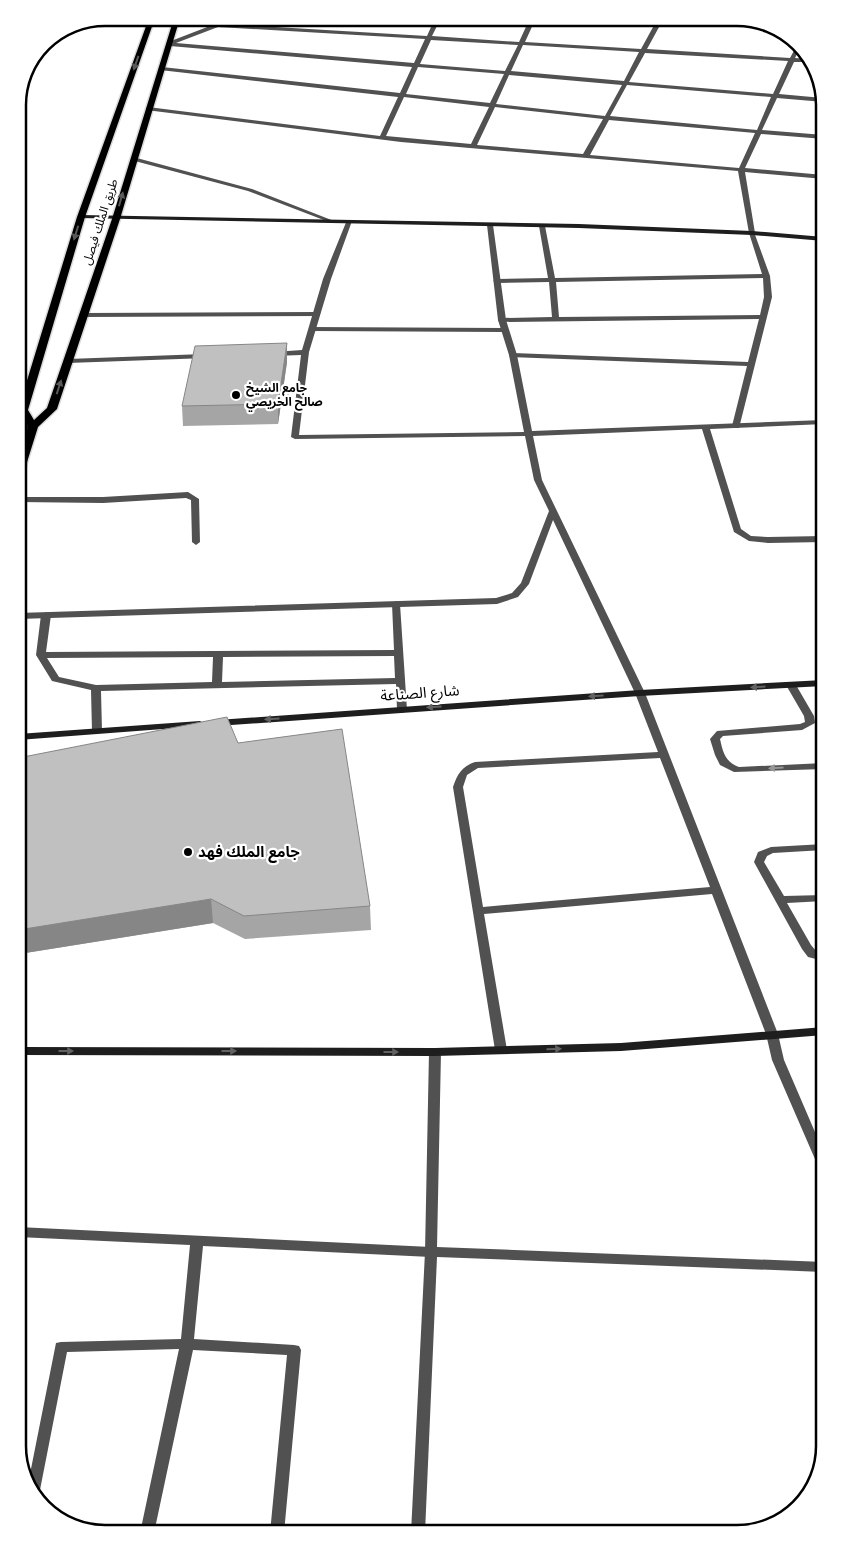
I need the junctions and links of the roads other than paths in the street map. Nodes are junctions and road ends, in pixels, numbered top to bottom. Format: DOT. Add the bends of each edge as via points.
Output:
graph roads {
  1 [pos="149,26"];
  2 [pos="175,26"];
  3 [pos="215,26"];
  4 [pos="235,26"];
  5 [pos="434,26"];
  6 [pos="529,26"];
  7 [pos="656,26"];
  8 [pos="428,37"];
  9 [pos="521,42"];
  10 [pos="170,44"];
  11 [pos="642,50"];
  12 [pos="795,52"];
  13 [pos="792,60"];
  14 [pos="801,61"];
  15 [pos="415,65"];
  16 [pos="162,69"];
  17 [pos="507,73"];
  18 [pos="625,82"];
  19 [pos="402,94"];
  20 [pos="776,96"];
  21 [pos="815,99"];
  22 [pos="493,104"];
  23 [pos="148,109"];
  24 [pos="607,117"];
  25 [pos="760,132"];
  26 [pos="816,136"];
  27 [pos="382,138"];
  28 [pos="473,147"];
  29 [pos="585,157"];
  30 [pos="133,159"];
  31 [pos="741,170"];
  32 [pos="816,176"];
  33 [pos="81,217"];
  34 [pos="116,219"];
  35 [pos="331,221"];
  36 [pos="349,221"];
  37 [pos="490,225"];
  38 [pos="542,226"];
  39 [pos="752,233"];
  40 [pos="816,238"];
  41 [pos="766,276"];
  42 [pos="552,280"];
  43 [pos="497,281"];
  44 [pos="317,314"];
  45 [pos="83,315"];
  46 [pos="763,317"];
  47 [pos="502,320"];
  48 [pos="556,320"];
  49 [pos="312,329"];
  50 [pos="505,330"];
  51 [pos="305,352"];
  52 [pos="266,354"];
  53 [pos="513,355"];
  54 [pos="216,356"];
  55 [pos="68,362"];
  56 [pos="751,364"];
  57 [pos="26,400"];
  58 [pos="26,415"];
  59 [pos="816,422"];
  60 [pos="26,426"];
  61 [pos="33,426"];
  62 [pos="736,426"];
  63 [pos="705,427"];
  64 [pos="529,434"];
  65 [pos="26,449"];
  66 [pos="26,500"];
  67 [pos="552,512"];
  68 [pos="816,539"];
  69 [pos="196,542"];
  70 [pos="396,604"];
  71 [pos="46,615"];
  72 [pos="26,616"];
  73 [pos="399,654"];
  74 [pos="41,655"];
  75 [pos="218,655"];
  76 [pos="400,681"];
  77 [pos="816,684"];
  78 [pos="791,685"];
  79 [pos="217,686"];
  80 [pos="96,688"];
  81 [pos="640,693"];
  82 [pos="402,710"];
  83 [pos="97,731"];
  84 [pos="26,736"];
  85 [pos="664,755"];
  86 [pos="816,766"];
  87 [pos="816,847"];
  88 [pos="717,890"];
  89 [pos="816,898"];
  90 [pos="780,900"];
  91 [pos="478,910"];
  92 [pos="816,955"];
  93 [pos="816,1031"];
  94 [pos="772,1034"];
  95 [pos="501,1050"];
  96 [pos="26,1051"];
  97 [pos="436,1052"];
  98 [pos="816,1148"];
  99 [pos="26,1232"];
  100 [pos="197,1240"];
  101 [pos="432,1252"];
  102 [pos="816,1267"];
  103 [pos="186,1344"];
  104 [pos="36,1482"];
  105 [pos="149,1525"];
  106 [pos="278,1525"];
  107 [pos="418,1525"];
  1 -- 33 [label="main road, طريق الملك فيصل, one-way"];
  2 -- 10 [label="main road, طريق الملك فيصل"];
  3 -- 10 [label="street"];
  4 -- 8 [label="street"];
  5 -- 8 [label="street"];
  6 -- 9 [label="street"];
  7 -- 11 [label="street"];
  8 -- 9 [label="street"];
  8 -- 15 [label="street"];
  9 -- 11 [label="street"];
  9 -- 17 [label="street"];
  10 -- 15 [label="street"];
  10 -- 16 [label="main road, طريق الملك فيصل"];
  11 -- 13 [label="street"];
  11 -- 18 [label="street"];
  12 -- 13 [label="street"];
  13 -- 14 [label="street"];
  13 -- 20 [label="street"];
  15 -- 17 [label="street"];
  15 -- 19 [label="street"];
  16 -- 19 [label="street"];
  16 -- 23 [label="main road, طريق الملك فيصل"];
  17 -- 18 [label="street"];
  17 -- 22 [label="street"];
  18 -- 20 [label="street"];
  18 -- 24 [label="street"];
  19 -- 22 [label="street"];
  19 -- 27 [label="street"];
  20 -- 21 [label="street"];
  20 -- 25 [label="street"];
  22 -- 24 [label="street"];
  22 -- 28 [label="street"];
  23 -- 27 [label="street"];
  23 -- 30 [label="main road, طريق الملك فيصل"];
  24 -- 25 [label="street"];
  24 -- 29 [label="street"];
  25 -- 26 [label="street"];
  25 -- 31 [label="street"];
  27 -- 28 [label="street"];
  28 -- 29 [label="street"];
  29 -- 31 [label="street"];
  34 -- 30 [label="main road, طريق الملك فيصل, one-way"];
  30 -- 35 [label="street" via="250,190"];
  31 -- 32 [label="street"];
  31 -- 39 [label="street"];
  33 -- 34 [label="street"];
  33 -- 57 [label="main road, طريق الملك فيصل, one-way"];
  34 -- 35 [label="street"];
  34 -- 45 [label="main road, طريق الملك فيصل"];
  35 -- 36 [label="street"];
  36 -- 37 [label="street"];
  36 -- 44 [label="street"];
  37 -- 38 [label="street"];
  37 -- 43 [label="street"];
  38 -- 39 [label="street"];
  38 -- 42 [label="street"];
  39 -- 40 [label="street"];
  39 -- 41 [label="street"];
  41 -- 42 [label="street"];
  41 -- 46 [label="street" via="768,297"];
  42 -- 43 [label="street"];
  42 -- 48 [label="street"];
  43 -- 47 [label="street"];
  44 -- 45 [label="street"];
  44 -- 49 [label="street"];
  45 -- 55 [label="main road, طريق الملك فيصل"];
  46 -- 48 [label="street"];
  46 -- 56 [label="street"];
  47 -- 48 [label="street"];
  47 -- 50 [label="street"];
  49 -- 50 [label="street"];
  49 -- 51 [label="street"];
  50 -- 53 [label="street"];
  51 -- 52 [label="street"];
  51 -- 64 [label="street" via="296,437"];
  53 -- 56 [label="street"];
  53 -- 64 [label="street"];
  54 -- 55 [label="street"];
  61 -- 55 [label="main road, طريق الملك فيصل, one-way" via="52,409"];
  56 -- 62 [label="street"];
  58 -- 61 [label="main road, طريق الملك فيصل, one-way"];
  59 -- 62 [label="street"];
  60 -- 61 [label="street"];
  61 -- 65 [label="main road"];
  62 -- 63 [label="street"];
  63 -- 64 [label="street"];
  63 -- 68 [label="street" via="737,530 749,538"];
  64 -- 67 [label="street" via="538,480"];
  66 -- 69 [label="street" via="188,495 195,499"];
  67 -- 70 [label="street" via="525,584 516,595 497,600"];
  67 -- 81 [label="street"];
  70 -- 71 [label="street"];
  70 -- 73 [label="street"];
  71 -- 72 [label="street"];
  71 -- 74 [label="street"];
  73 -- 75 [label="street"];
  73 -- 76 [label="street"];
  74 -- 75 [label="street"];
  74 -- 80 [label="street" via="55,679"];
  75 -- 79 [label="street"];
  76 -- 79 [label="street"];
  76 -- 82 [label="street"];
  77 -- 78 [label="street, شارع الصناعة"];
  78 -- 81 [label="street, شارع الصناعة, one-way"];
  86 -- 78 [label="street, one-way" via="738,770 722,763 714,739 720,733 802,727 810,723"];
  79 -- 80 [label="street"];
  80 -- 83 [label="street"];
  81 -- 82 [label="street, شارع الصناعة, one-way"];
  81 -- 85 [label="street"];
  82 -- 83 [label="street, شارع الصناعة, one-way"];
  83 -- 84 [label="street, شارع الصناعة"];
  85 -- 88 [label="street"];
  85 -- 91 [label="street" via="475,765 462,774 458,787"];
  87 -- 90 [label="street" via="771,850 762,854 759,862"];
  88 -- 91 [label="street"];
  88 -- 94 [label="street"];
  89 -- 90 [label="street"];
  90 -- 92 [label="street" via="806,946"];
  91 -- 95 [label="street"];
  93 -- 94 [label="street"];
  95 -- 94 [label="street, one-way" via="621,1047"];
  94 -- 98 [label="street" via="778,1060"];
  95 -- 97 [label="street"];
  96 -- 97 [label="street, one-way"];
  97 -- 101 [label="street"];
  99 -- 100 [label="street"];
  100 -- 101 [label="street"];
  100 -- 103 [label="street"];
  101 -- 102 [label="street"];
  101 -- 107 [label="street"];
  103 -- 104 [label="street" via="61,1347"];
  103 -- 105 [label="street"];
  103 -- 106 [label="street" via="294,1350"];
}
